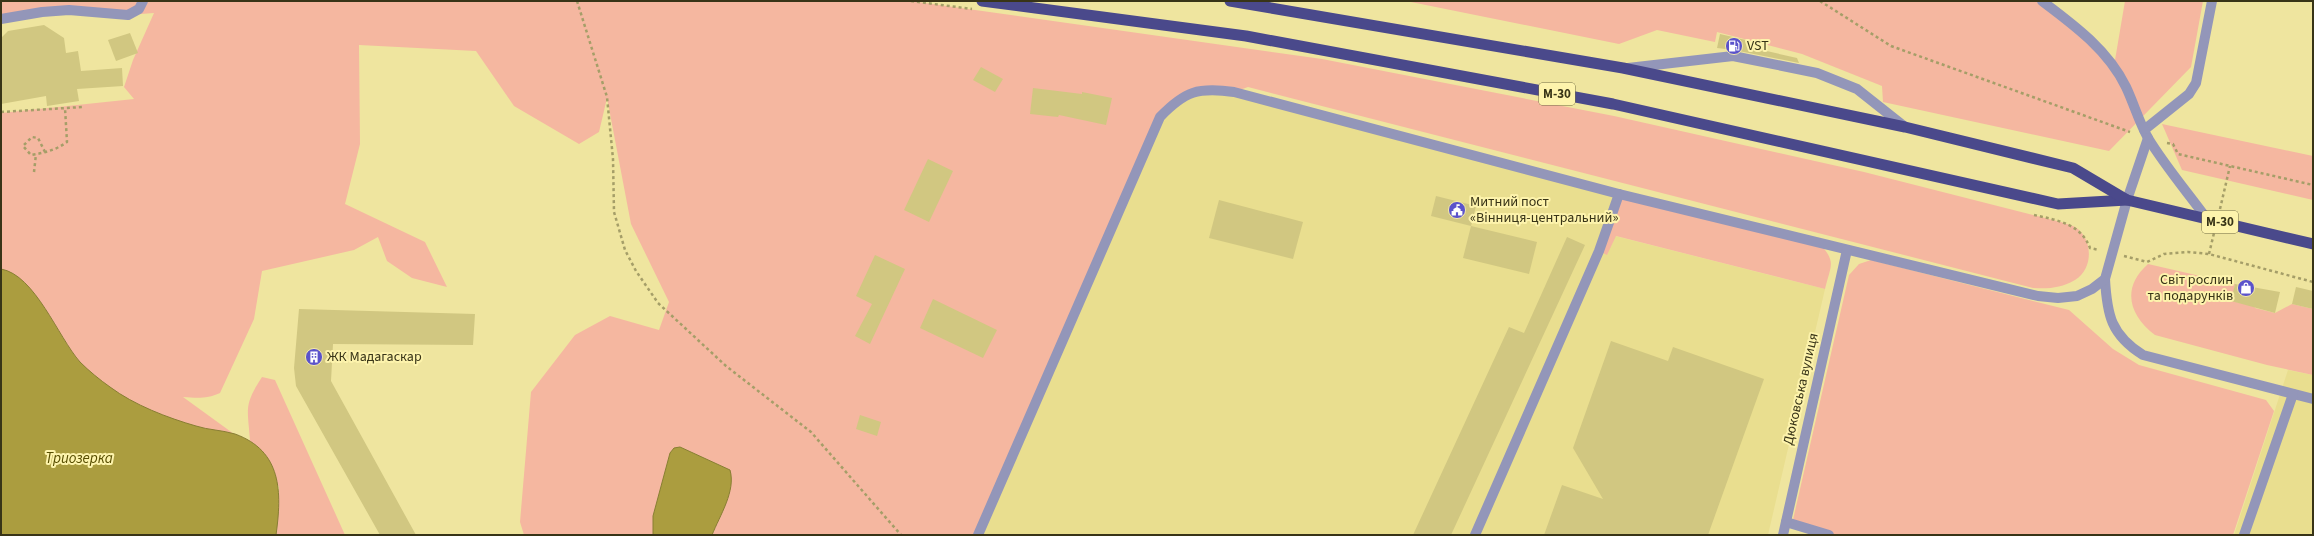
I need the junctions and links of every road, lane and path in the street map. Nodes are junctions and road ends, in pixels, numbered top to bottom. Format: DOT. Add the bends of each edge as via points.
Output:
graph roads {
  1 [pos="143,1"];
  2 [pos="577,1"];
  3 [pos="911,1"];
  4 [pos="982,1"];
  5 [pos="1230,1"];
  6 [pos="1820,1"];
  7 [pos="2042,1"];
  8 [pos="2212,1"];
  9 [pos="973,10"];
  10 [pos="1,19"];
  11 [pos="1623,68"];
  12 [pos="83,107"];
  13 [pos="65,108"];
  14 [pos="1,112"];
  15 [pos="1905,127"];
  16 [pos="2146,134"];
  17 [pos="45,152"];
  18 [pos="36,154"];
  19 [pos="34,172"];
  20 [pos="2313,185"];
  21 [pos="1619,194"];
  22 [pos="2127,200"];
  23 [pos="2026,213"];
  24 [pos="2207,219"];
  25 [pos="2313,244"];
  26 [pos="1847,250"];
  27 [pos="2113,254"];
  28 [pos="2105,279"];
  29 [pos="2313,282"];
  30 [pos="2293,394"];
  31 [pos="2313,399"];
  32 [pos="1786,522"];
  33 [pos="901,535"];
  34 [pos="978,535"];
  35 [pos="1474,535"];
  36 [pos="1783,535"];
  37 [pos="1829,535"];
  38 [pos="2244,535"];
  1 -- 10 [label="street" via="139,9 128,15 69,10"];
  2 -- 33 [label="path" via="607,97 614,212 625,250 636,271 658,303 726,366 811,432"];
  3 -- 9 [label="path"];
  4 -- 22 [label="highway, М-30" via="1246,36 1613,104 2058,204"];
  5 -- 11 [label="highway, М-30"];
  6 -- 16 [label="path" via="1891,46"];
  7 -- 16 [label="street" via="2080,30 2104,55 2126,86"];
  8 -- 16 [label="street" via="2196,83 2189,94"];
  11 -- 15 [label="highway, М-30"];
  11 -- 15 [label="street" via="1733,56 1817,73 1857,88"];
  12 -- 13 [label="path"];
  13 -- 14 [label="path"];
  13 -- 17 [label="path" via="67,142 60,148"];
  15 -- 22 [label="highway, М-30" via="2073,168"];
  16 -- 20 [label="path" via="2173,144 2178,154"];
  16 -- 22 [label="street"];
  16 -- 24 [label="street"];
  17 -- 18 [label="path"];
  17 -- 18 [label="path" via="38,138 32,137 23,146 30,155"];
  18 -- 19 [label="path"];
  21 -- 26 [label="street"];
  21 -- 34 [label="street" via="1234,92 1215,89 1197,91 1176,100 1160,117"];
  21 -- 35 [label="street" via="1599,251"];
  22 -- 24 [label="highway, М-30"];
  22 -- 27 [label="street"];
  23 -- 27 [label="path" via="2076,228 2086,238 2090,248"];
  24 -- 25 [label="highway, М-30"];
  26 -- 28 [label="street" via="2038,296 2078,296"];
  26 -- 32 [label="street, Дюковська вулиця"];
  27 -- 28 [label="street"];
  27 -- 29 [label="path" via="2147,262 2164,254 2209,254"];
  28 -- 30 [label="street" via="2108,312 2113,326 2131,348 2143,355"];
  30 -- 31 [label="street"];
  30 -- 38 [label="street"];
  32 -- 36 [label="street, Дюковська вулиця"];
  32 -- 37 [label="street"];
}
